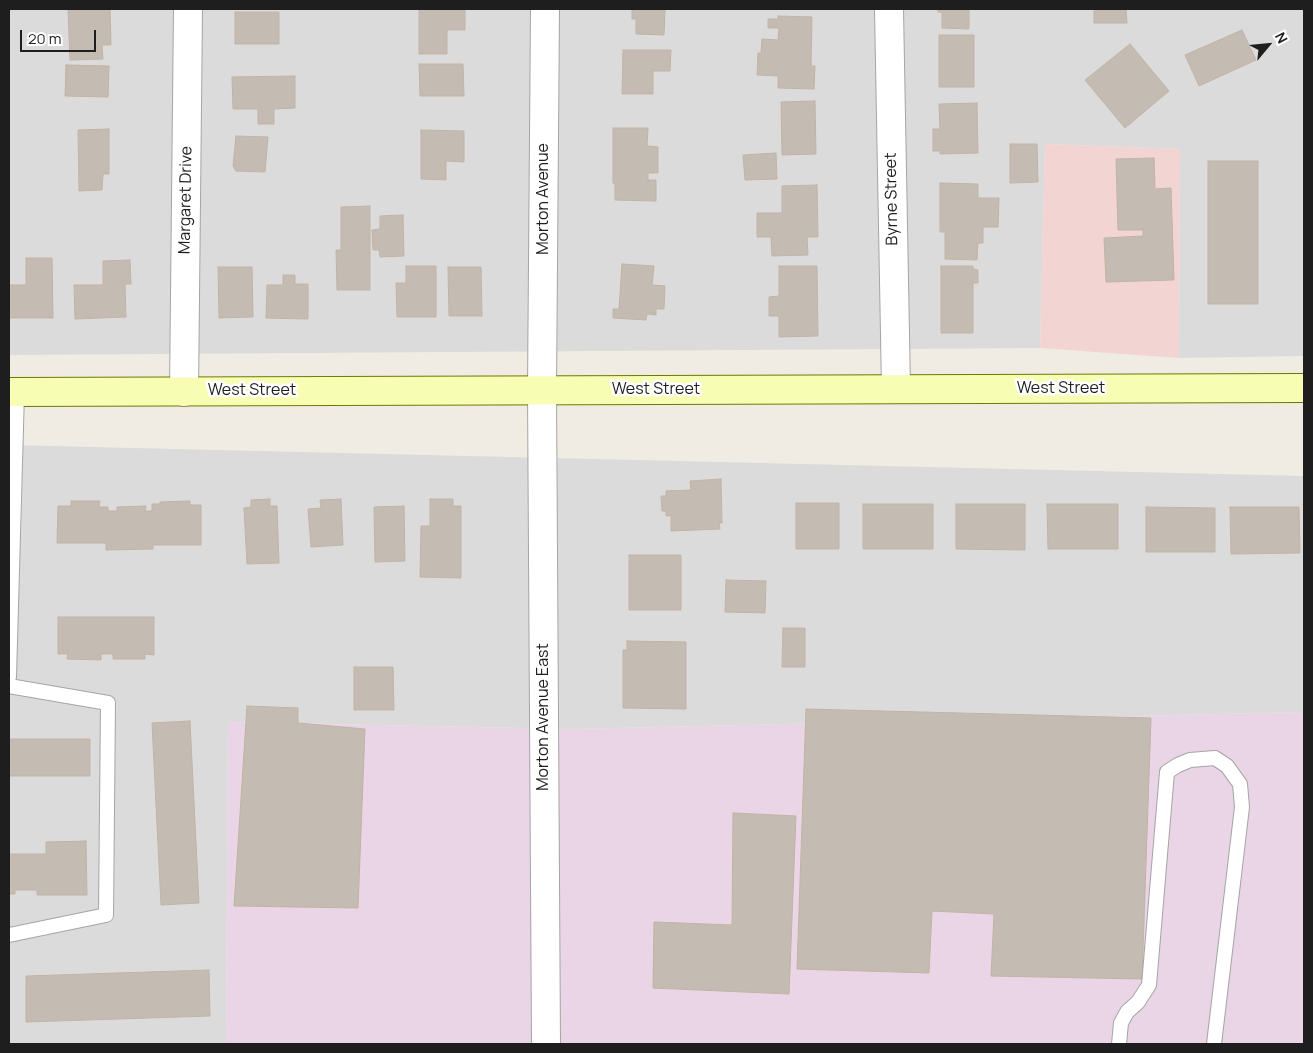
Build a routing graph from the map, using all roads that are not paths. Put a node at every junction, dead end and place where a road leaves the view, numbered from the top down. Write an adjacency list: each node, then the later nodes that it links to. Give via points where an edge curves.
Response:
1 (188, 9): 8 (street, Margaret Drive)
2 (545, 9): 6 (street, Morton Avenue)
3 (889, 9): 5 (street, Byrne Street)
4 (1304, 388): 5 (main road, West Street)
5 (896, 389): 6 (main road, West Street)
6 (542, 390): 8 (main road, West Street); 12 (street, Morton Avenue East)
7 (13, 392): 8 (main road, West Street); 9 (lane)
8 (184, 392)
9 (9, 677)
10 (9, 686): 11 (lane, via 108,703 106,915)
11 (9, 935)
12 (546, 1044)
13 (1119, 1044): 14 (lane, via 1121,1023 1149,985 1167,772 1190,760 1215,758 1228,766 1240,784 1242,807)
14 (1214, 1044)

